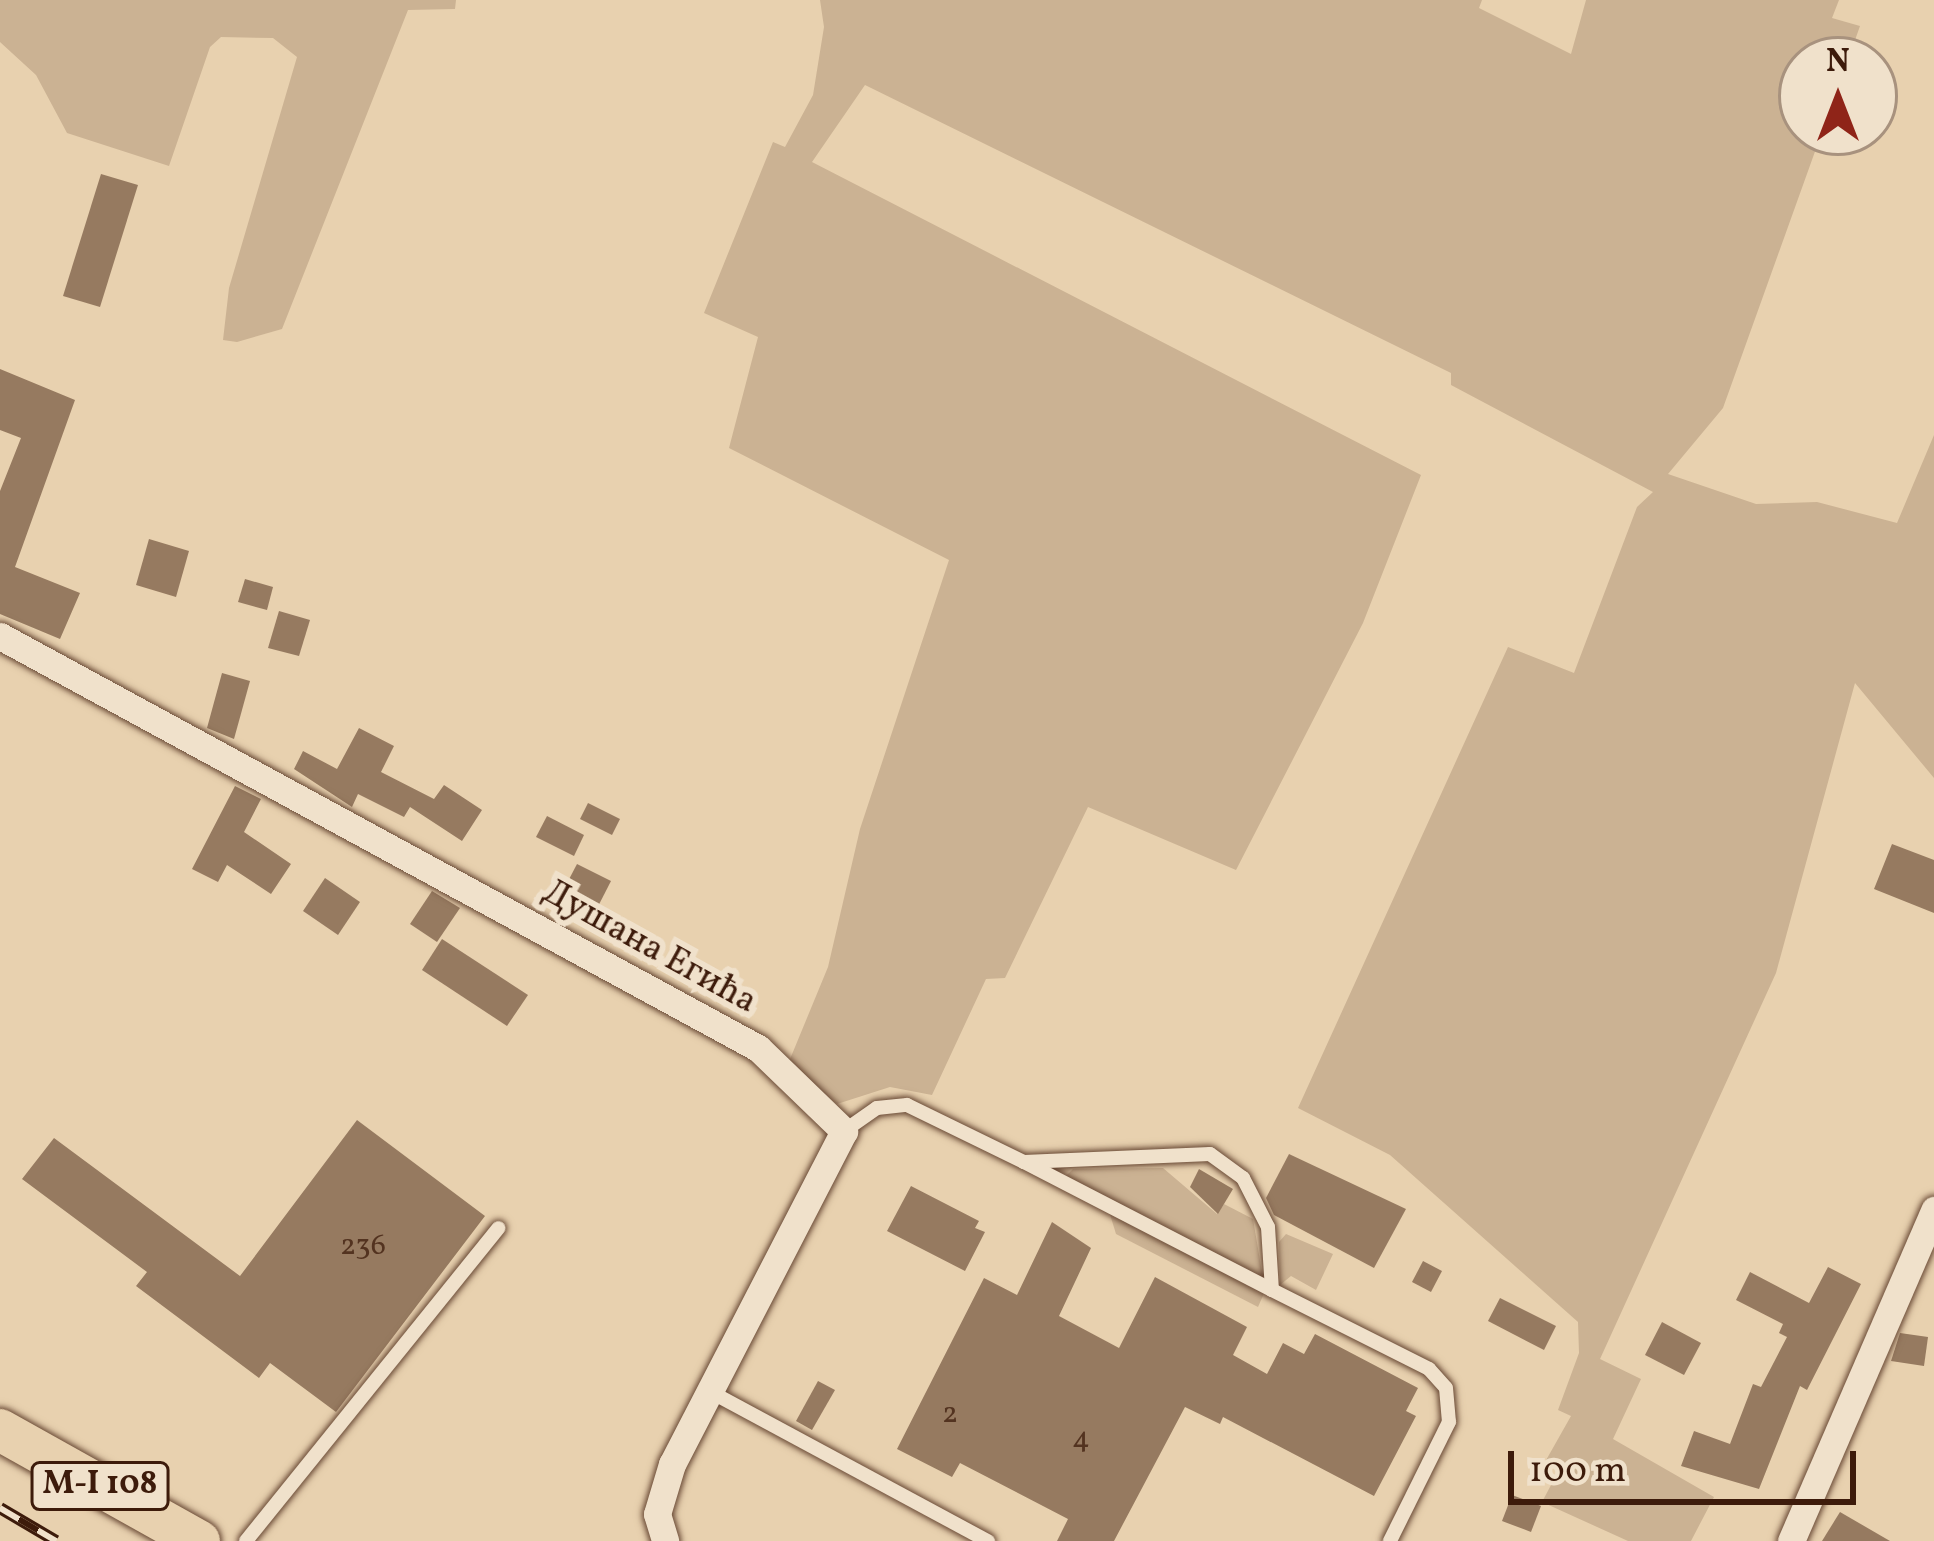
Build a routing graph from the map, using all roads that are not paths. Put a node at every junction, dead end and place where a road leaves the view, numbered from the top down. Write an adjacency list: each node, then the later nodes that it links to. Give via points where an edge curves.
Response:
1 (0, 636): 2 (street, Душана Егића, via 758,1048)
2 (844, 1131): 3 (lane, via 877,1108 907,1105); 7 (street)
3 (1024, 1162): 6 (lane); 6 (lane, via 1210,1154 1243,1178 1268,1227)
4 (1934, 1210): 14 (street)
5 (499, 1228): 10 (lane)
6 (1272, 1290): 13 (lane, via 1429,1370 1446,1388 1449,1422)
7 (709, 1391): 11 (street, via 661,1492); 12 (lane)
8 (0, 1430): 9 (main road, M-I 108)
9 (199, 1541)
10 (247, 1541)
11 (665, 1541)
12 (988, 1541)
13 (1390, 1541)
14 (1791, 1541)

